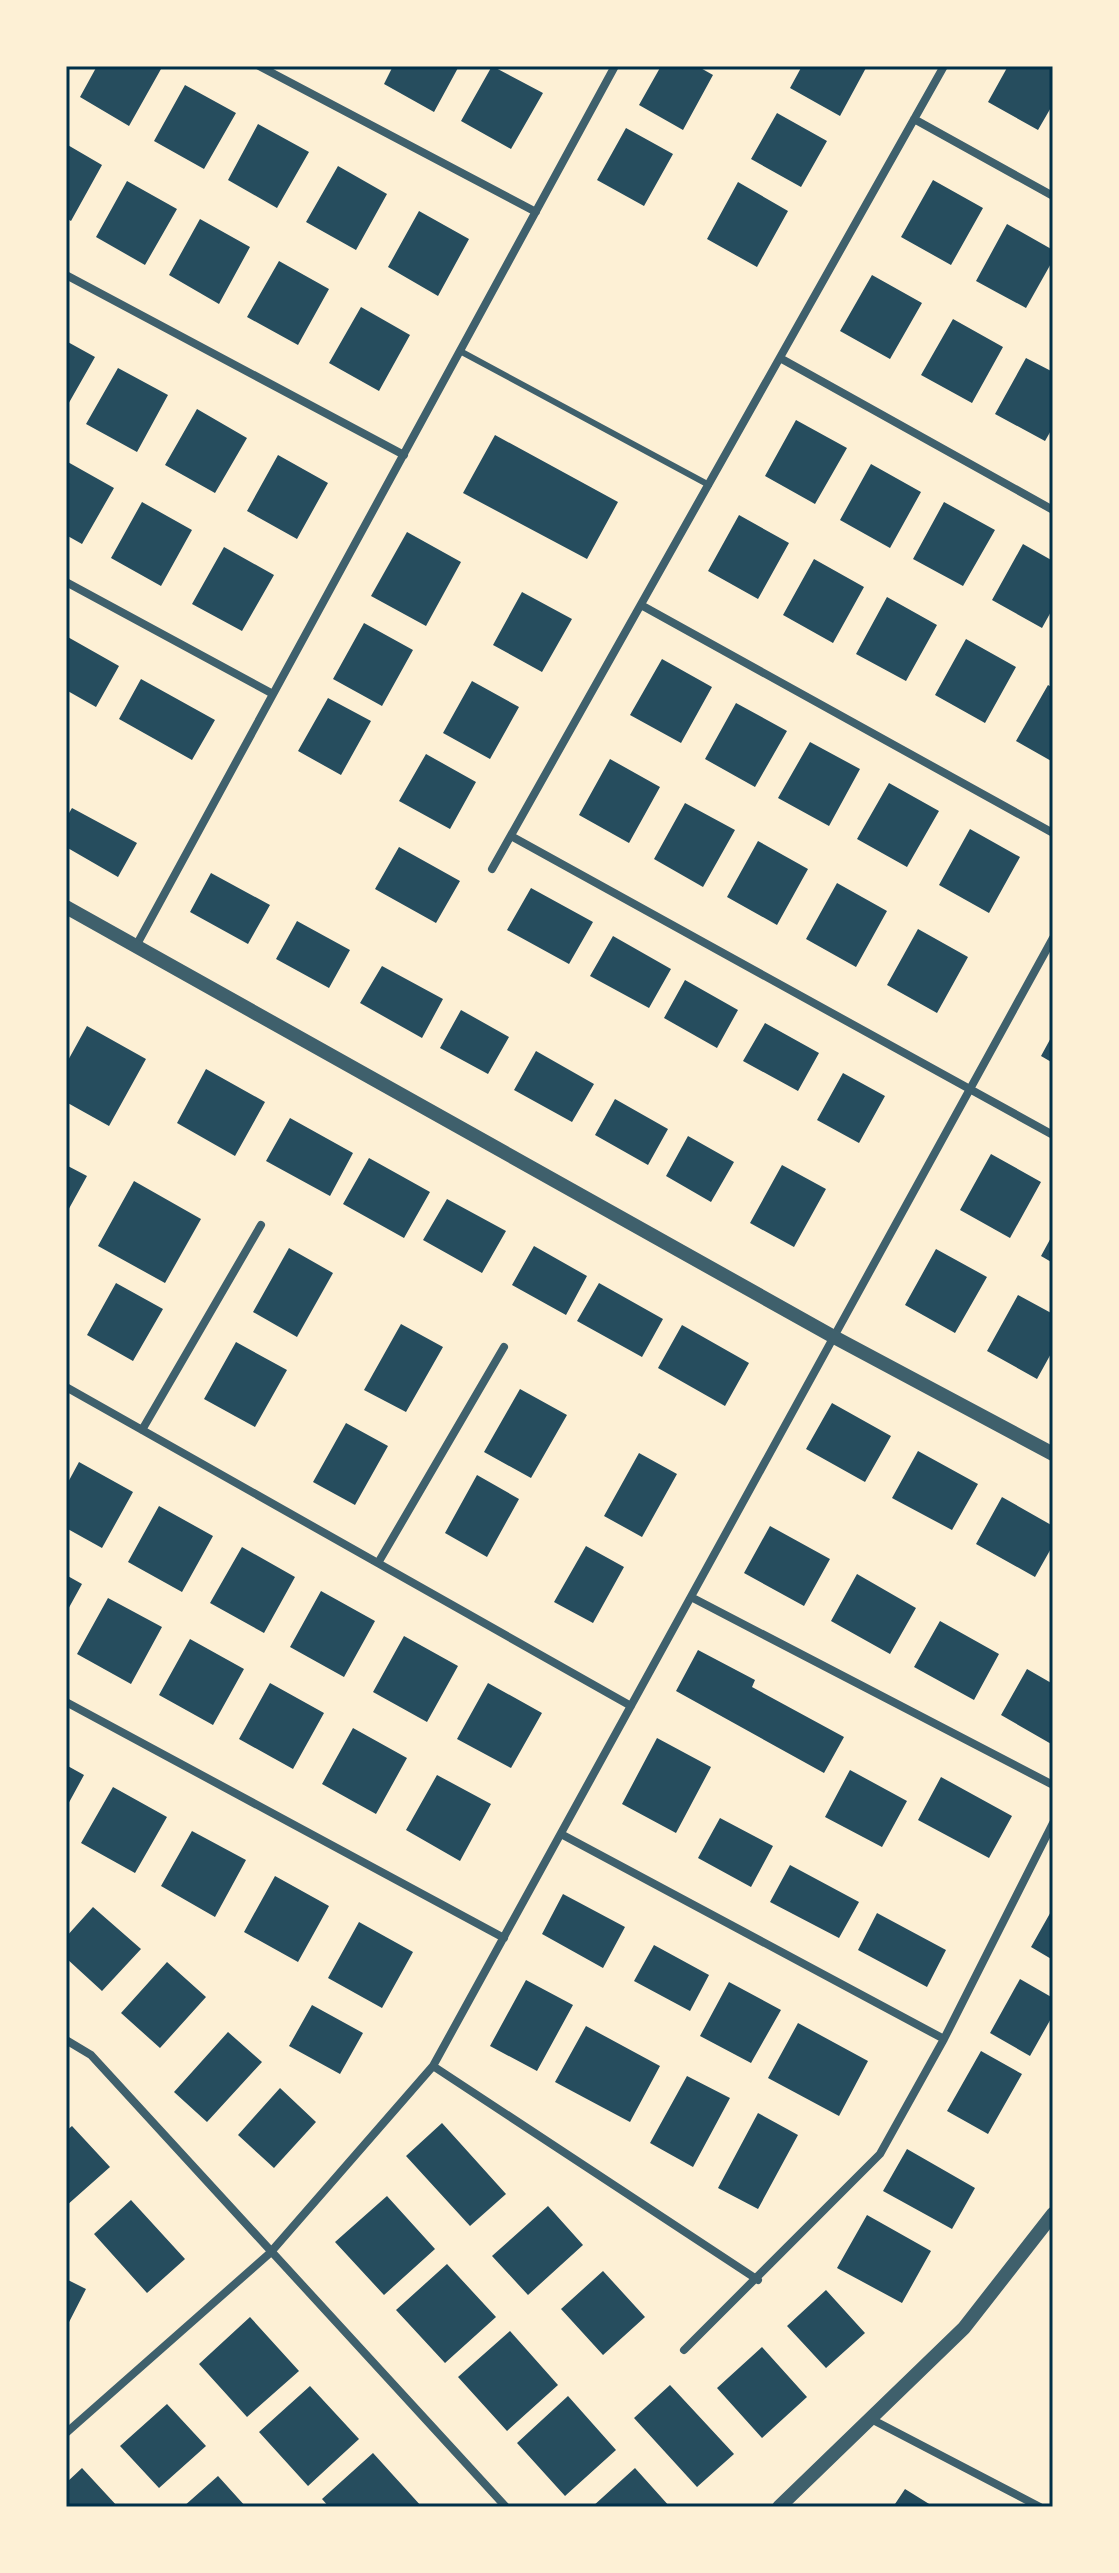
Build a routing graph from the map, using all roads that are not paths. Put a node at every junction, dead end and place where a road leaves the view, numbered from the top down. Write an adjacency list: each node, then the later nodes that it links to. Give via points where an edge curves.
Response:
1 (259, 66): 6 (street)
2 (615, 66): 6 (street)
3 (944, 66): 4 (street)
4 (914, 119): 5 (street); 9 (street)
5 (1053, 196)
6 (536, 212): 8 (street)
7 (66, 275): 10 (street)
8 (460, 351): 10 (street); 11 (lane)
9 (780, 358): 11 (street); 12 (street)
10 (404, 455): 15 (street)
11 (709, 485): 14 (street)
12 (1053, 510)
13 (66, 582): 15 (street)
14 (641, 605): 16 (street); 17 (street)
15 (273, 694): 21 (street)
16 (1053, 833)
17 (511, 836): 18 (street); 22 (street)
18 (492, 869)
19 (66, 907): 21 (street)
20 (1053, 938): 22 (street)
21 (136, 946): 25 (street)
22 (970, 1090): 23 (street); 25 (street)
23 (1053, 1135)
24 (261, 1225): 28 (street)
25 (834, 1337): 29 (street); 31 (street)
26 (504, 1347): 30 (street)
27 (66, 1387): 28 (street)
28 (142, 1430): 30 (street)
29 (1053, 1454)
30 (378, 1563): 33 (street)
31 (691, 1597): 33 (street); 34 (street)
32 (66, 1702): 37 (street)
33 (631, 1706): 36 (street)
34 (1053, 1785)
35 (1053, 1823): 38 (street)
36 (561, 1834): 37 (street); 38 (street)
37 (504, 1938): 40 (street)
38 (944, 2039): 43 (street, via 880,2154)
39 (66, 2040): 42 (street, via 91,2055)
40 (433, 2066): 42 (street); 43 (street)
41 (1053, 2214): 45 (street, via 982,2307)
42 (270, 2253): 46 (street); 47 (street)
43 (758, 2280): 44 (street)
44 (684, 2350)
45 (873, 2420): 48 (street); 49 (street)
46 (66, 2433)
47 (506, 2507)
48 (779, 2507)
49 (1040, 2507)

